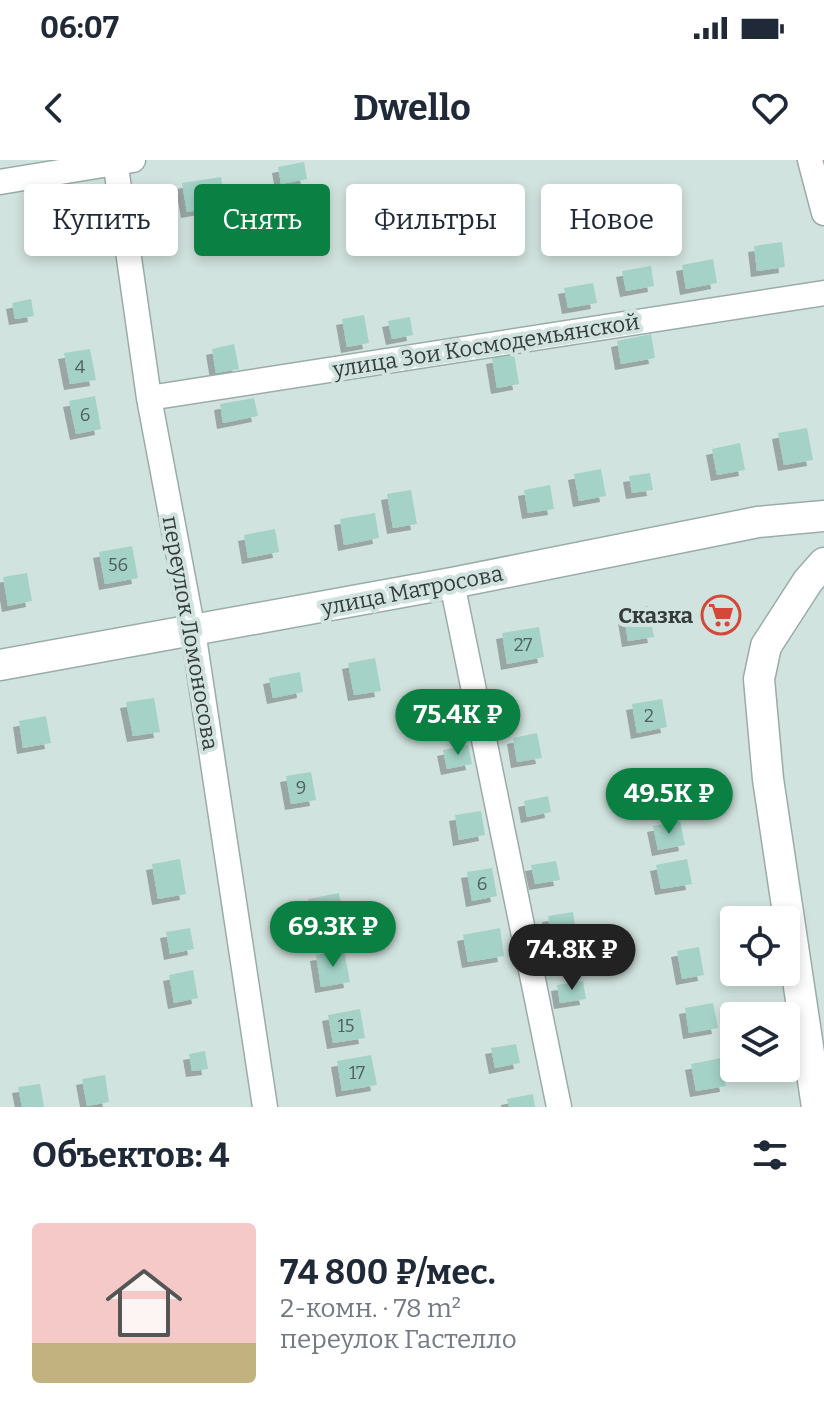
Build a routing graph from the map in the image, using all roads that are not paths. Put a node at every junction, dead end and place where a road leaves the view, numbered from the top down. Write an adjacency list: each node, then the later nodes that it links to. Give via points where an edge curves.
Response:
1 (810, 160): 4 (street)
2 (121, 161): 3 (street); 6 (street, переулок Ломоносова)
3 (0, 182)
4 (824, 213)
5 (824, 293): 6 (street, улица Зои Космодемьянской)
6 (149, 398): 10 (street, переулок Ломоносова)
7 (824, 516): 9 (street, улица Матросова, via 758,522)
8 (824, 563): 14 (street, via 766,646 759,679 768,779)
9 (452, 583): 10 (street, улица Матросова); 13 (street)
10 (193, 631): 11 (street, улица Матросова); 12 (street, переулок Ломоносова)
11 (0, 665)
12 (265, 1107)
13 (559, 1107)
14 (817, 1107)

